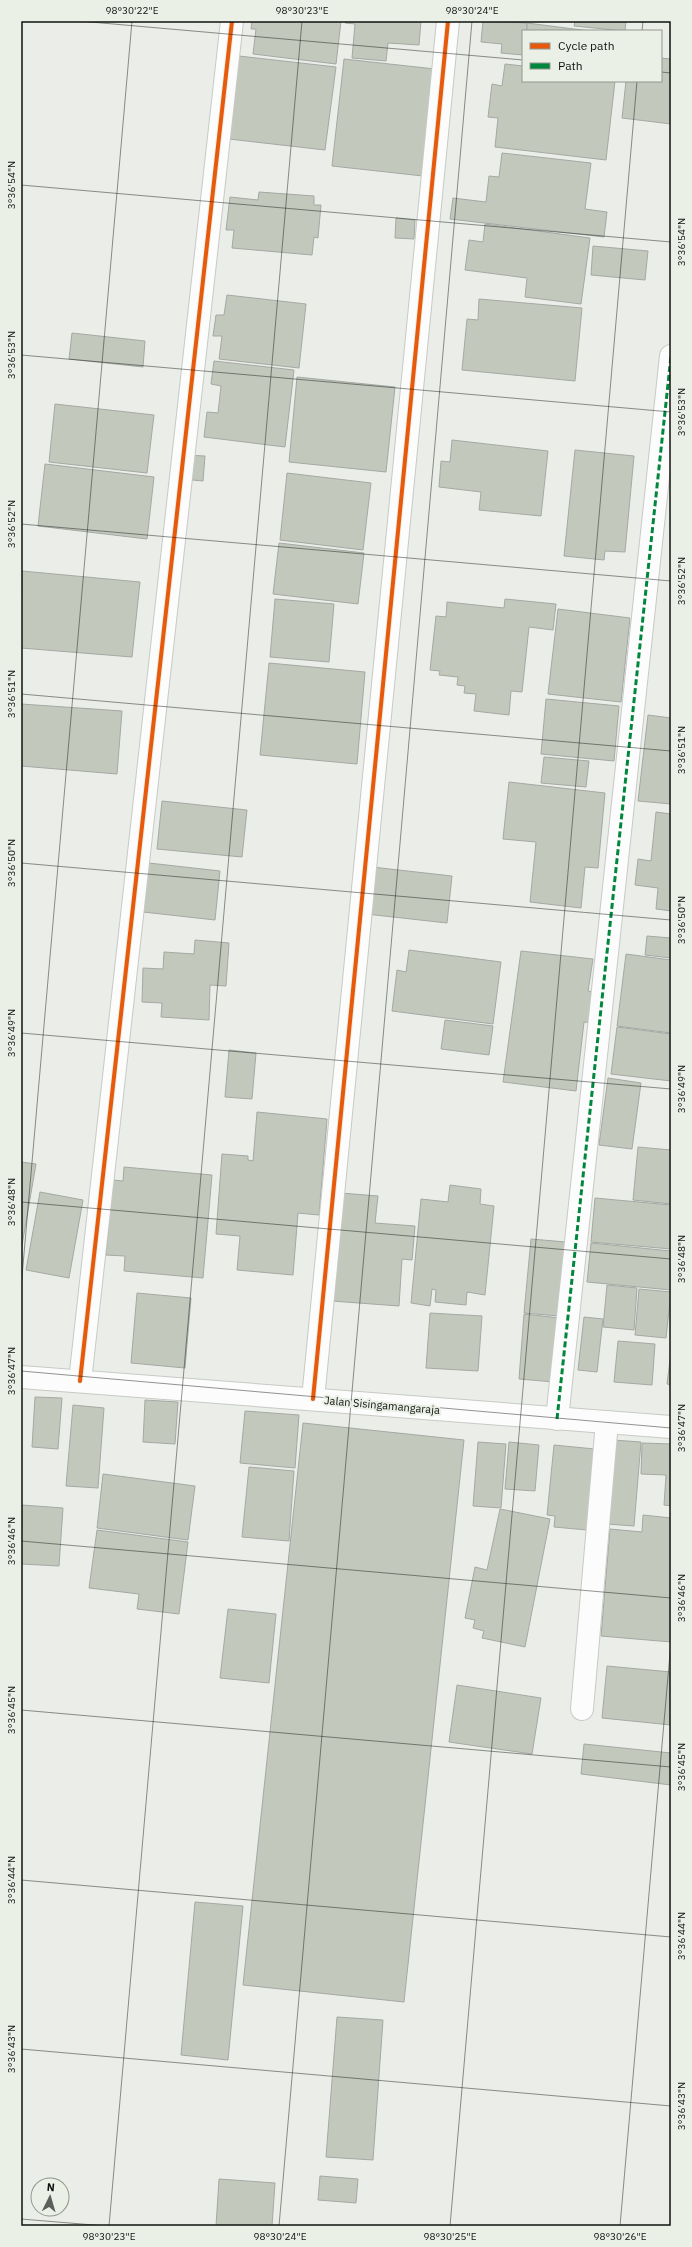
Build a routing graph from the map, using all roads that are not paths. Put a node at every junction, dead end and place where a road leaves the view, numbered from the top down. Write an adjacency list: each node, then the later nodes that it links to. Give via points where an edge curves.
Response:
1 (232, 21): 5 (street)
2 (448, 21): 6 (street)
3 (671, 356): 7 (street)
4 (21, 1377): 5 (street, Jalan Sisingamangaraja)
5 (80, 1381): 6 (street, Jalan Sisingamangaraja)
6 (313, 1399): 7 (street, Jalan Sisingamangaraja)
7 (557, 1419): 8 (street, Jalan Sisingamangaraja)
8 (607, 1422): 9 (street, Jalan Sisingamangaraja); 10 (street)
9 (671, 1427)
10 (582, 1709)

